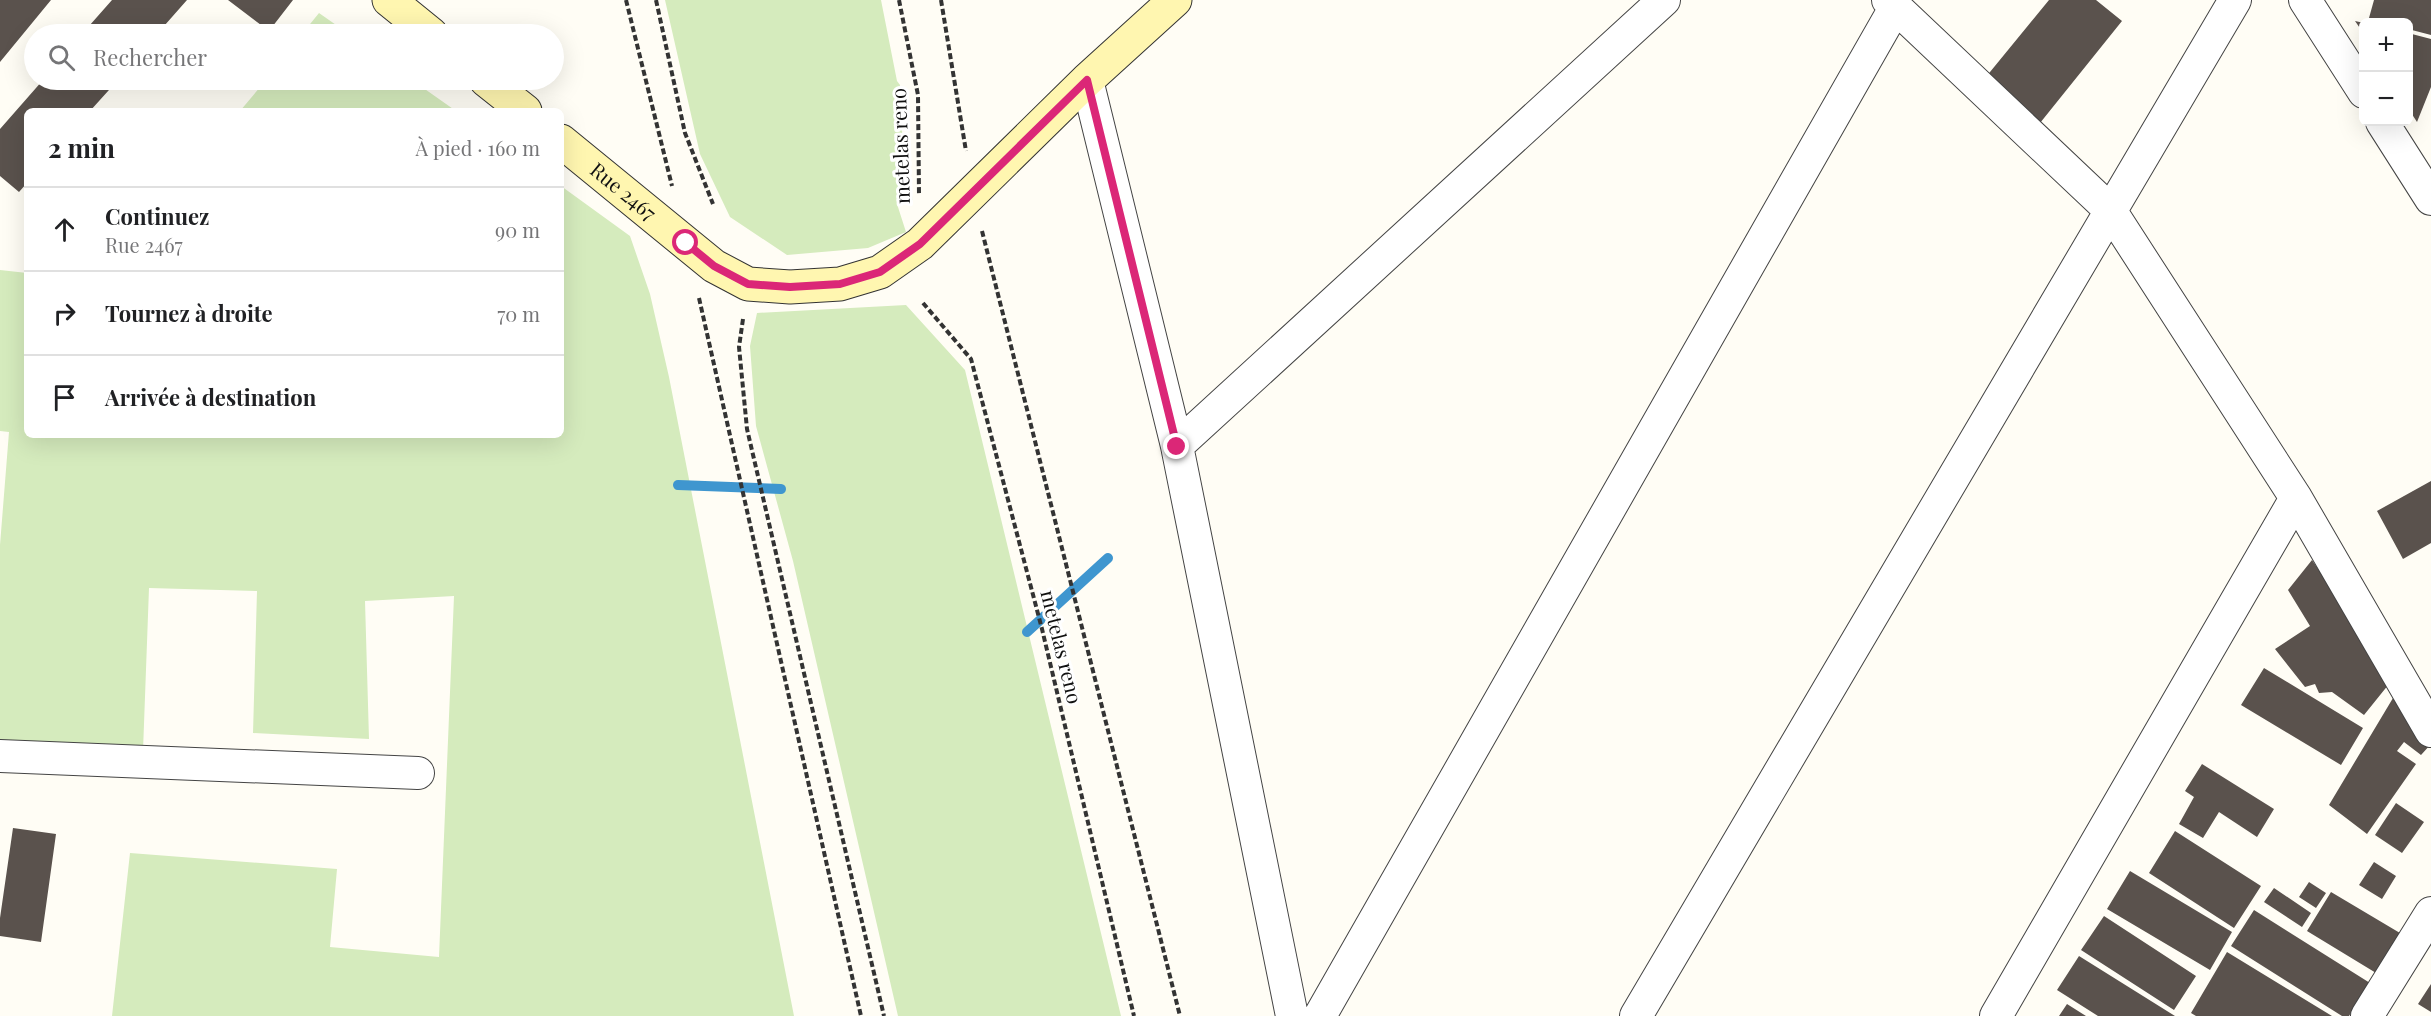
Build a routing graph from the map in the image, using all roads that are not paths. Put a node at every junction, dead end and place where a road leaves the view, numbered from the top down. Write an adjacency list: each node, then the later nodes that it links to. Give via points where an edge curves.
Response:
1 (389, 0): 7 (street)
2 (1175, 0): 8 (street, Rue 2467)
3 (1664, 0): 16 (street)
4 (2235, 0): 15 (street)
5 (2305, 0): 9 (street)
6 (1892, 4): 15 (street); 23 (street)
7 (419, 24)
8 (1087, 80): 13 (street, Rue 2467, via 920,244 880,272 840,284 748,284 714,266); 16 (street)
9 (2359, 84)
10 (499, 90): 11 (street)
11 (521, 108)
12 (2385, 126): 14 (street)
13 (564, 143)
14 (2431, 197)
15 (2109, 210): 17 (street); 24 (street)
16 (1177, 447): 22 (street)
17 (2296, 498): 18 (street); 25 (street)
18 (2431, 731)
19 (0, 756): 20 (street)
20 (418, 773)
21 (2431, 913): 26 (street)
22 (1292, 1016)
23 (1320, 1016)
24 (1636, 1016)
25 (1996, 1016)
26 (2367, 1016)

